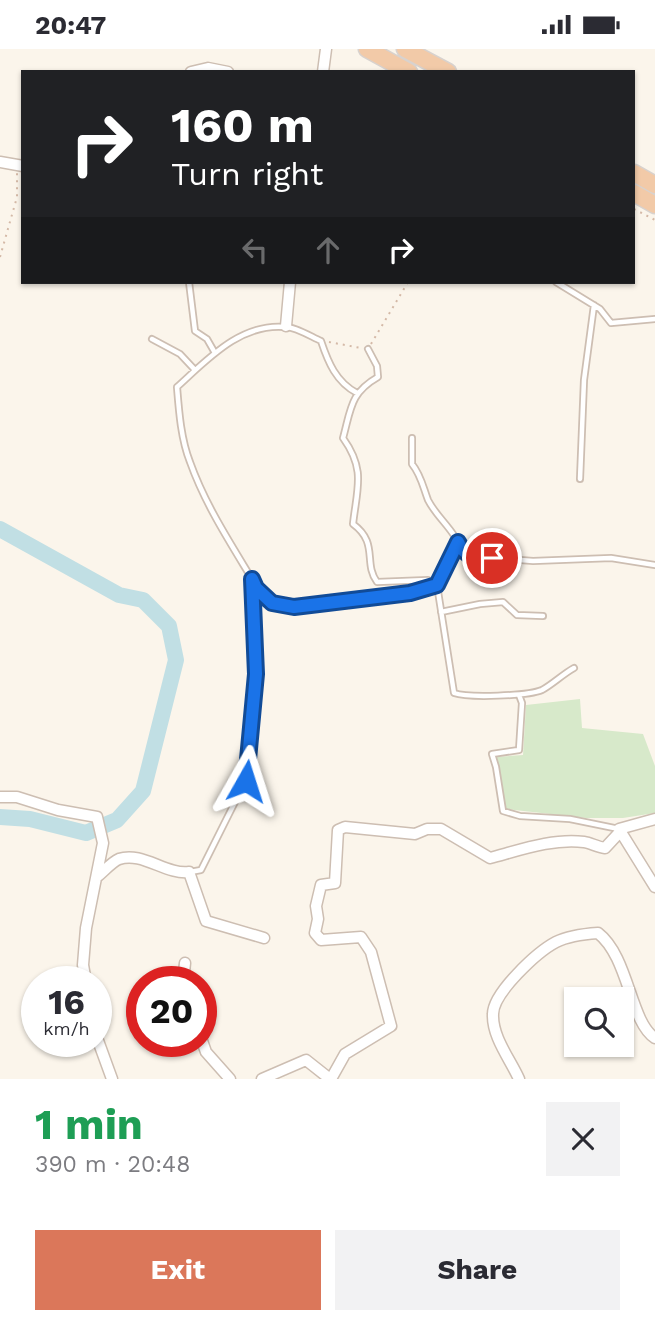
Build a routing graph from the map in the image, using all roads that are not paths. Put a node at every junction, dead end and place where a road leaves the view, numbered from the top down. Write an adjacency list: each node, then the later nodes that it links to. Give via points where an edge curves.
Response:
1 (326, 49): 6 (street)
2 (367, 49): 7 (highway)
3 (405, 49): 8 (highway)
4 (200, 70): 5 (street)
5 (218, 70)
6 (323, 70)
7 (405, 70)
8 (444, 70)
9 (0, 162): 10 (street)
10 (20, 166)
11 (635, 174): 12 (highway)
12 (655, 185)
13 (635, 194): 14 (highway)
14 (655, 205)
15 (189, 284): 23 (lane, via 195,331)
16 (290, 284): 20 (street)
17 (559, 284): 18 (lane)
18 (594, 305): 19 (lane, via 611,323); 27 (lane, via 584,380)
19 (655, 319)
20 (286, 326): 23 (lane, via 232,339); 25 (lane, via 321,341 330,365 346,387)
21 (152, 339): 24 (lane, via 180,354)
22 (368, 349): 25 (lane, via 378,377)
23 (215, 353): 24 (lane)
24 (195, 370): 30 (lane, via 177,387 189,461)
25 (357, 393): 31 (lane, via 343,437 360,477 353,524 368,540 373,577 377,582 428,580)
26 (412, 438): 28 (lane, via 412,464 433,509)
27 (580, 479)
28 (458, 542): 29 (lane, via 468,556 487,559 611,558); 31 (lane)
29 (655, 565)
30 (252, 579): 31 (lane, via 272,603 294,607 410,593); 39 (lane, via 256,674 246,781 201,870)
31 (437, 585): 32 (lane)
32 (441, 612): 33 (lane, via 503,602 517,615); 35 (lane, via 454,693)
33 (543, 616)
34 (574, 668): 35 (lane, via 541,690)
35 (519, 695): 38 (lane, via 519,750 492,754 503,811)
36 (0, 797): 40 (street, via 97,817 103,843)
37 (655, 819): 38 (street)
38 (618, 832): 41 (street); 52 (street, via 605,848 587,842 552,842 490,857 441,829 415,834 338,830 335,883 321,885 315,933 321,940 361,937 371,952 391,1026 345,1054)
39 (189, 872): 40 (street, via 178,873 135,858 119,859); 42 (street, via 206,921)
40 (98, 876): 44 (street)
41 (655, 887)
42 (264, 938)
43 (186, 963): 45 (street)
44 (83, 966)
45 (186, 966)
46 (655, 1038): 53 (street, via 643,1024 605,939 598,933 573,936 543,952 497,999 493,1022)
47 (104, 1057): 49 (street)
48 (210, 1057): 50 (street)
49 (112, 1079)
50 (230, 1079)
51 (262, 1079): 52 (street, via 306,1059)
52 (330, 1079)
53 (519, 1079)

